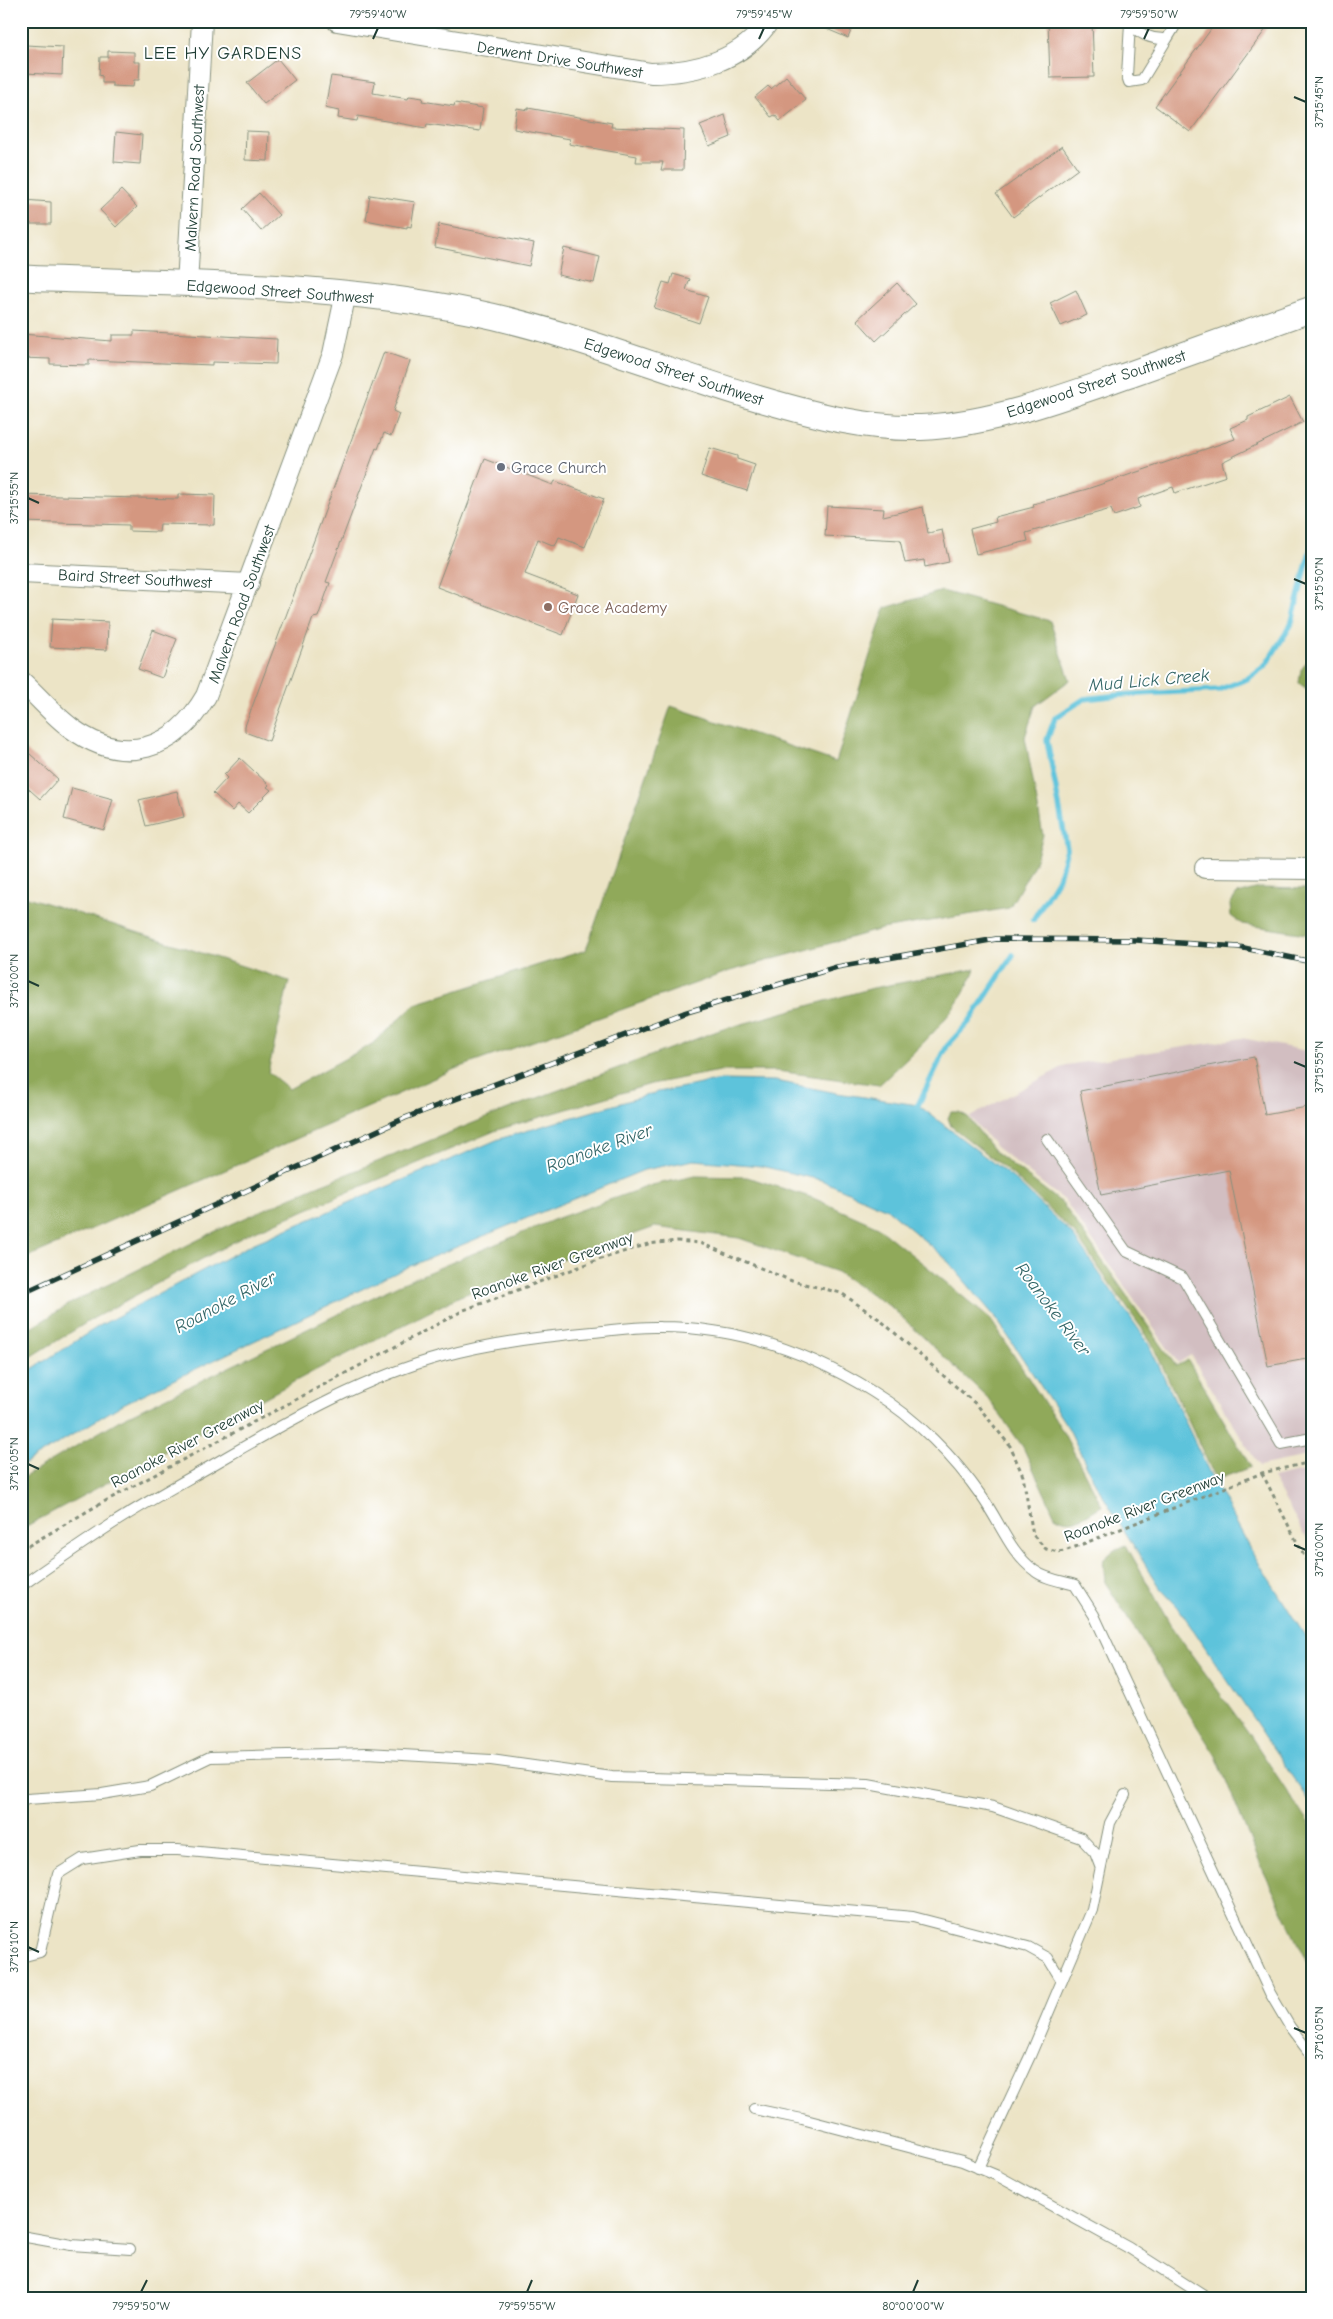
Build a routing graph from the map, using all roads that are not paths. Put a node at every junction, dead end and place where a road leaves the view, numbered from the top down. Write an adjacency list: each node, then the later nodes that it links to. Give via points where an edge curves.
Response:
1 (202, 21): 8 (street, Malvern Road Southwest)
2 (337, 21): 3 (street, Derwent Drive Southwest, via 651,73 675,73 723,59 756,37)
3 (769, 21)
4 (1178, 21): 6 (lane)
5 (1130, 22): 6 (lane, via 1152,38); 6 (lane, via 1129,82 1142,80)
6 (1167, 39)
7 (21, 278): 8 (street, Edgewood Street Southwest)
8 (187, 284): 9 (street, Edgewood Street Southwest)
9 (346, 293): 10 (street, Edgewood Street Southwest, via 474,312 546,330 788,408 847,422 888,426 938,426 1031,407); 12 (street, Malvern Road Southwest, via 333,354)
10 (1312, 309)
11 (21, 574): 12 (street, Baird Street Southwest)
12 (249, 584): 13 (street, Malvern Road Southwest, via 196,714 182,729 157,744 128,749 88,738 71,728)
13 (21, 680)
14 (1205, 868): 15 (street)
15 (1312, 869)
16 (1047, 1139): 17 (lane, via 1126,1251 1183,1278 1281,1444)
17 (1312, 1438)
18 (21, 1586): 24 (lane, via 113,1523 292,1419 337,1396 442,1356 566,1334 659,1326 726,1333 810,1358 840,1372 910,1419 941,1447 981,1496 1016,1555 1037,1574 1075,1585 1094,1615 1270,1993)
19 (1125, 1795): 21 (lane, via 1110,1823)
20 (21, 1802): 21 (lane, via 150,1786 210,1757 367,1753 491,1760 612,1777 868,1784 993,1808 1081,1838 1095,1853)
21 (1100, 1866): 23 (lane, via 1092,1910)
22 (21, 1957): 23 (lane, via 40,1952 58,1874 82,1859 140,1850 178,1850 913,1917 1028,1947 1048,1958)
23 (1062, 1982): 26 (lane)
24 (1312, 2056)
25 (754, 2109): 26 (lane, via 925,2150)
26 (978, 2168): 29 (lane, via 1129,2248)
27 (21, 2236): 28 (lane, via 71,2245)
28 (130, 2249)
29 (1208, 2298)

